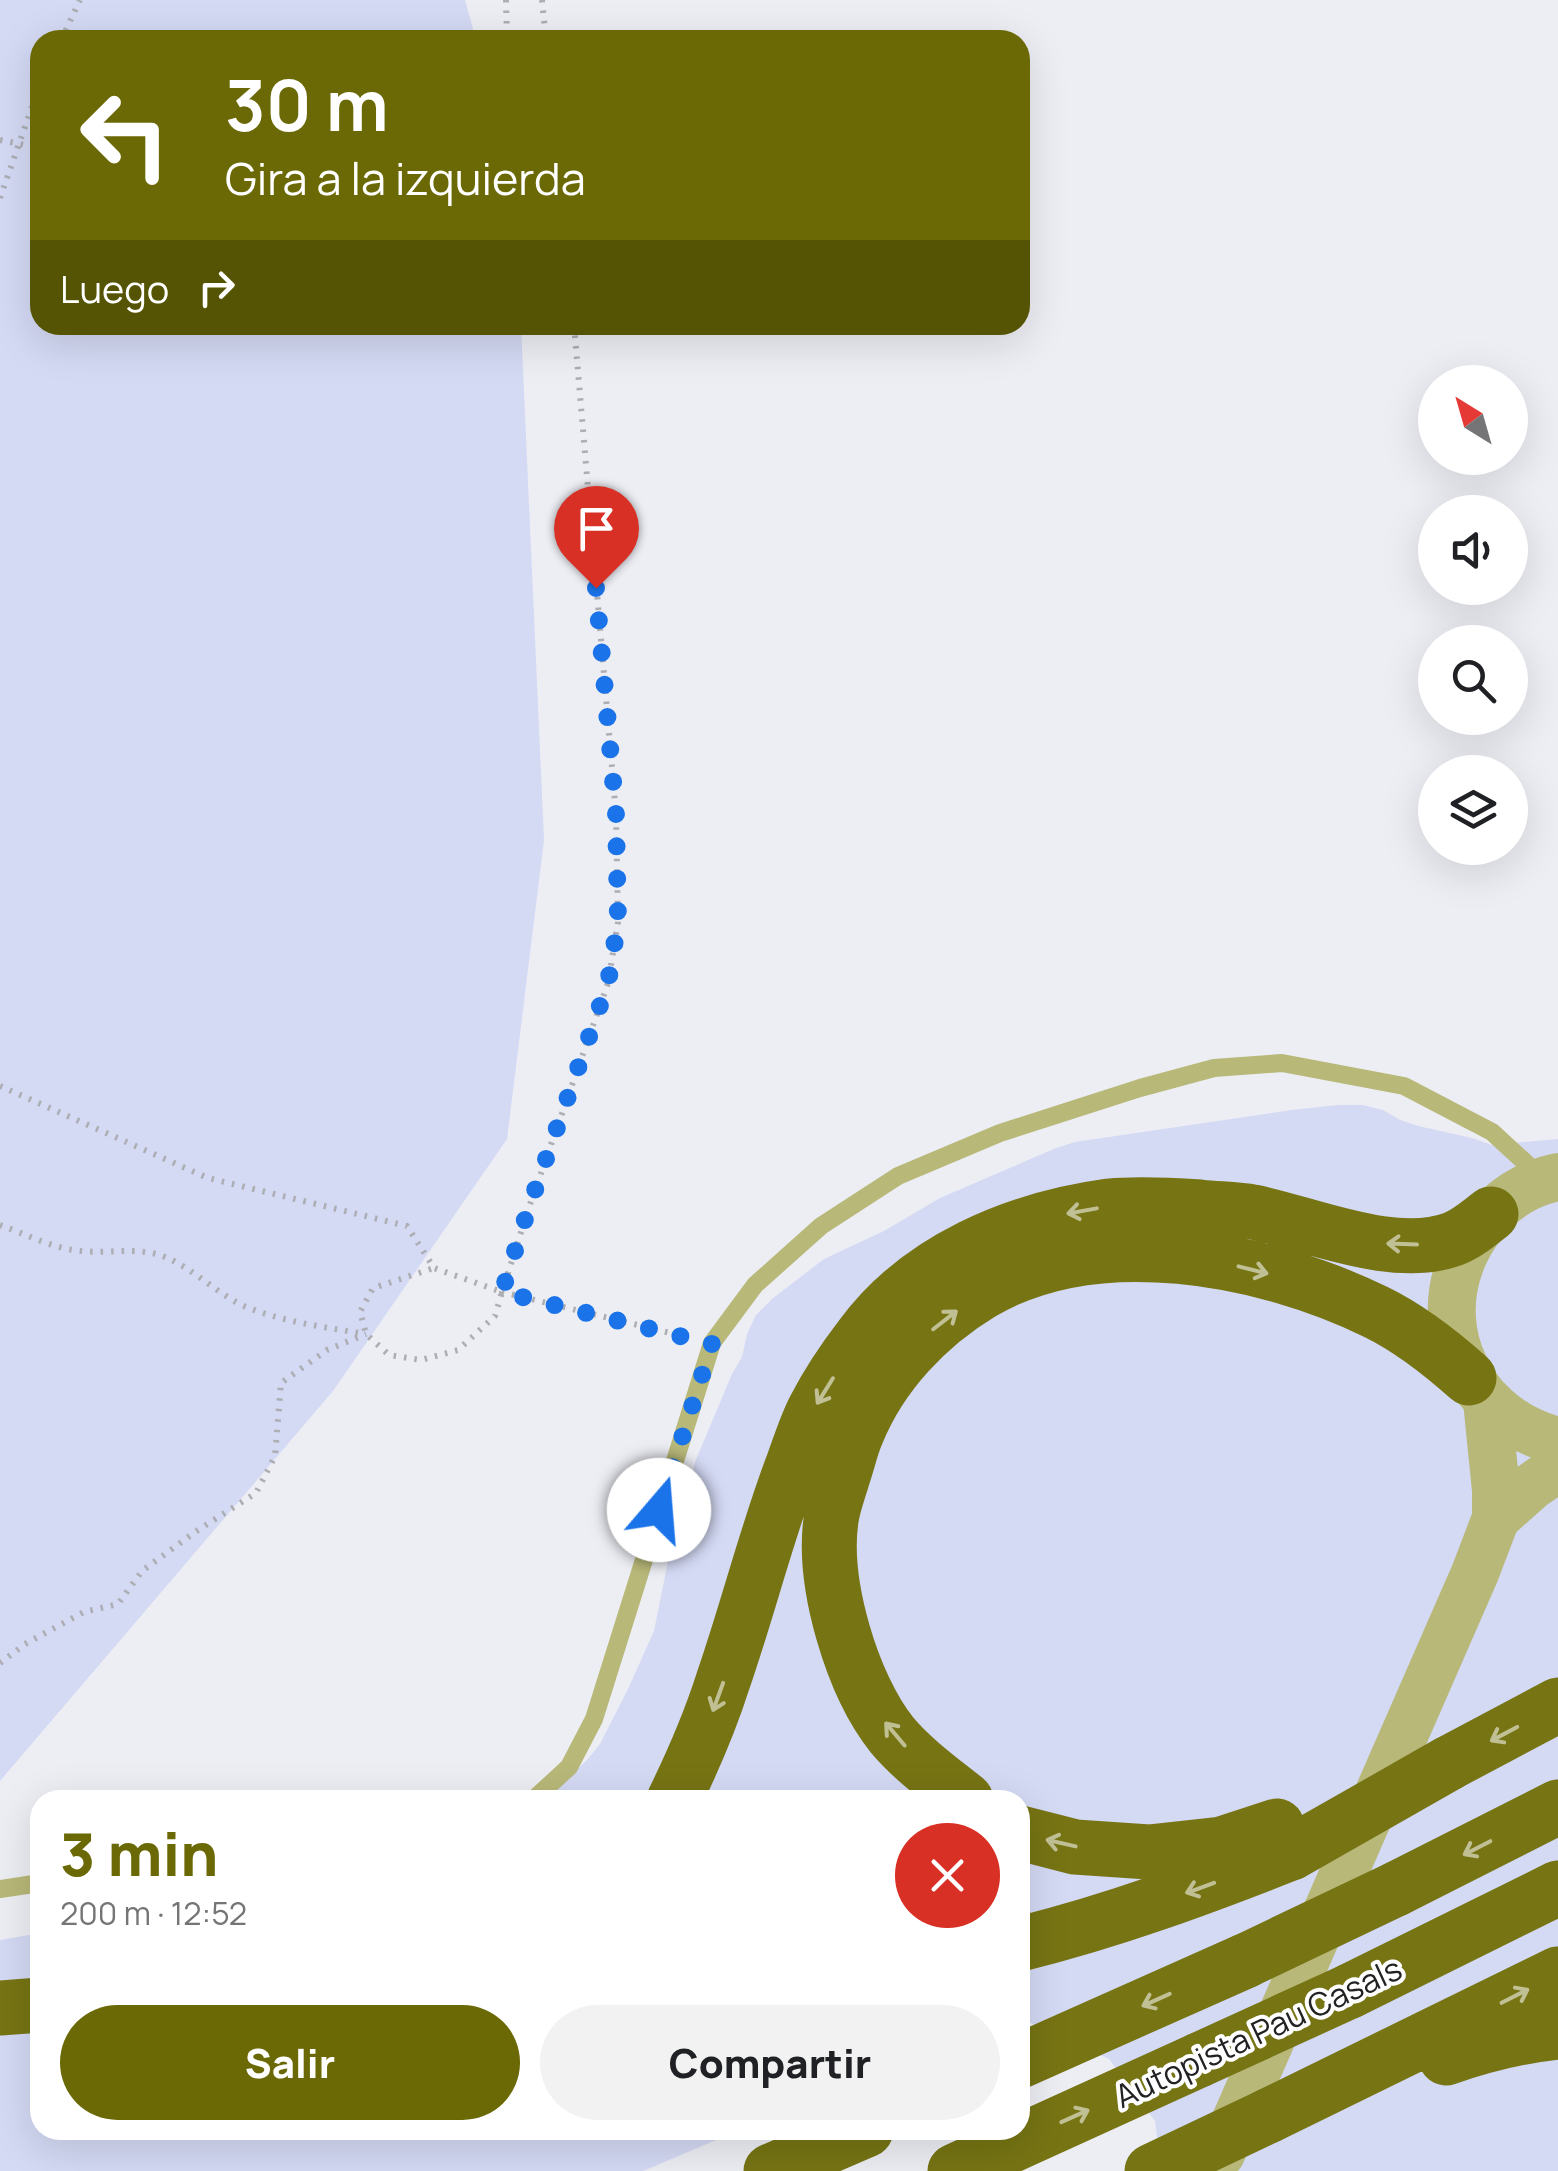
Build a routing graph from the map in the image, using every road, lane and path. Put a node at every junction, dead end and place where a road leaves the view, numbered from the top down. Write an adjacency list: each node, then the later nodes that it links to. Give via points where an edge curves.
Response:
1 (80, 0): 4 (path)
2 (506, 0): 5 (path)
3 (542, 0): 6 (path)
4 (66, 30)
5 (507, 30)
6 (545, 30)
7 (30, 112): 10 (path)
8 (0, 140): 9 (path)
9 (30, 146)
10 (0, 198)
11 (575, 335): 17 (path, via 616,814 618,922 608,983)
12 (0, 1086): 16 (path, via 208,1178 407,1226)
13 (1551, 1179): 14 (street, via 1516,1193); 19 (lane, via 1492,1132 1404,1086 1282,1064 1214,1068 1000,1133 898,1176 820,1226 755,1285)
14 (1490, 1214): 20 (street, via 1468,1242 1450,1310 1456,1346); 27 (highway, one-way to 27, via 1457,1238 1404,1245 1250,1211 1112,1206 1013,1230 933,1269 862,1335 815,1408 774,1514 724,1680)
15 (0, 1225): 18 (path, via 76,1251 141,1250 188,1269 246,1306)
16 (434, 1268): 17 (path); 18 (path, via 373,1288 360,1312)
17 (502, 1292): 18 (path, via 495,1316 458,1350 421,1360 389,1356); 19 (path)
18 (366, 1334): 24 (path, via 327,1350 281,1383 275,1456 256,1493 142,1571 118,1604 84,1612)
19 (712, 1344): 26 (lane, via 594,1718 569,1767)
20 (1478, 1390): 21 (street, via 1516,1425); 23 (street); 28 (highway, one-way to 20, via 893,1735 866,1693 838,1609 830,1520 857,1431 907,1353 944,1318 984,1291 1065,1262 1116,1254 1190,1258 1247,1267 1380,1314 1434,1346)
21 (1558, 1441)
22 (1558, 1468): 23 (street)
23 (1496, 1518): 48 (street)
24 (0, 1664)
25 (1558, 1705): 31 (highway, one-way to 31, bridge)
26 (544, 1790)
27 (679, 1790)
28 (953, 1790)
29 (1558, 1807): 40 (highway, one-way to 40, bridge)
30 (1030, 1836): 31 (highway, one-way to 30, via 1149,1852 1075,1847)
31 (1292, 1837): 35 (highway, one-way to 35, via 1138,1910)
32 (30, 1884): 34 (lane)
33 (1558, 1888): 42 (highway, Autopista Pau Casals, one-way to 33, bridge)
34 (0, 1889)
35 (1030, 1942)
36 (1558, 1974): 41 (highway, one-way to 36)
37 (30, 2005): 38 (highway)
38 (0, 2008)
39 (1558, 2032): 41 (highway, via 1483,2045)
40 (1030, 2057)
41 (1290, 2114): 47 (highway, bridge)
42 (1030, 2137)
43 (843, 2140): 45 (highway)
44 (1023, 2140): 46 (highway, Autopista Pau Casals, one-way to 44, bridge)
45 (772, 2171)
46 (954, 2171)
47 (1152, 2171)
48 (1214, 2171)

